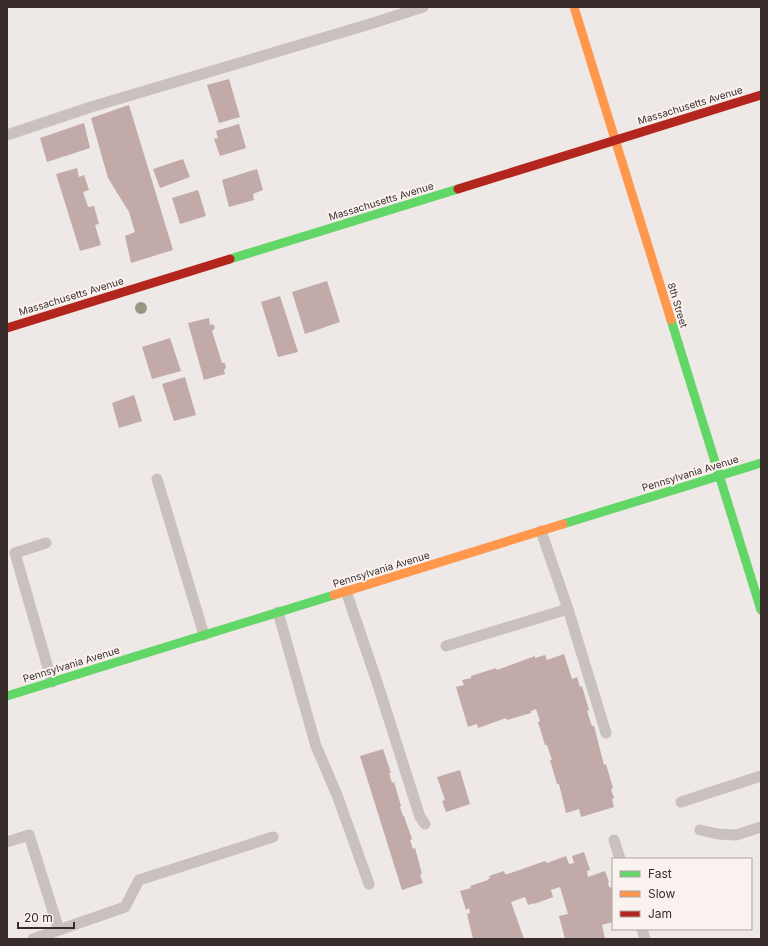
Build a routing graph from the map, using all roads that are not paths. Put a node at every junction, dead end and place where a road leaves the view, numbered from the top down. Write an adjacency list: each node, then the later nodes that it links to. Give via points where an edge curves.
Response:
1 (423, 7): 4 (lane, via 91,106)
2 (574, 7): 5 (street, 8th Street)
3 (761, 94): 5 (street, Massachusetts Avenue)
4 (7, 135)
5 (615, 140): 6 (street, Massachusetts Avenue); 8 (street, 8th Street)
6 (7, 328)
7 (761, 463): 8 (street, Pennsylvania Avenue)
8 (719, 475): 10 (street, Pennsylvania Avenue); 14 (street, 8th Street)
9 (157, 479): 16 (lane)
10 (541, 531): 12 (street, Pennsylvania Avenue); 13 (lane)
11 (46, 543): 18 (lane, via 15,553)
12 (346, 591): 15 (street, Pennsylvania Avenue); 23 (lane, via 420,817)
13 (568, 609): 17 (lane); 20 (lane)
14 (761, 610)
15 (278, 612): 16 (street, Pennsylvania Avenue); 30 (lane, via 316,746 337,795)
16 (204, 635): 18 (street, Pennsylvania Avenue)
17 (446, 646)
18 (52, 682): 19 (street, Pennsylvania Avenue)
19 (7, 696)
20 (606, 733)
21 (761, 776): 22 (lane)
22 (681, 802)
23 (426, 824)
24 (761, 827): 25 (lane, via 736,835)
25 (700, 830)
26 (273, 837): 31 (lane, via 139,880 125,907)
27 (614, 840): 29 (lane)
28 (7, 842): 31 (lane, via 29,835)
29 (620, 858)
30 (369, 884)
31 (59, 930): 32 (lane)
32 (33, 939)

